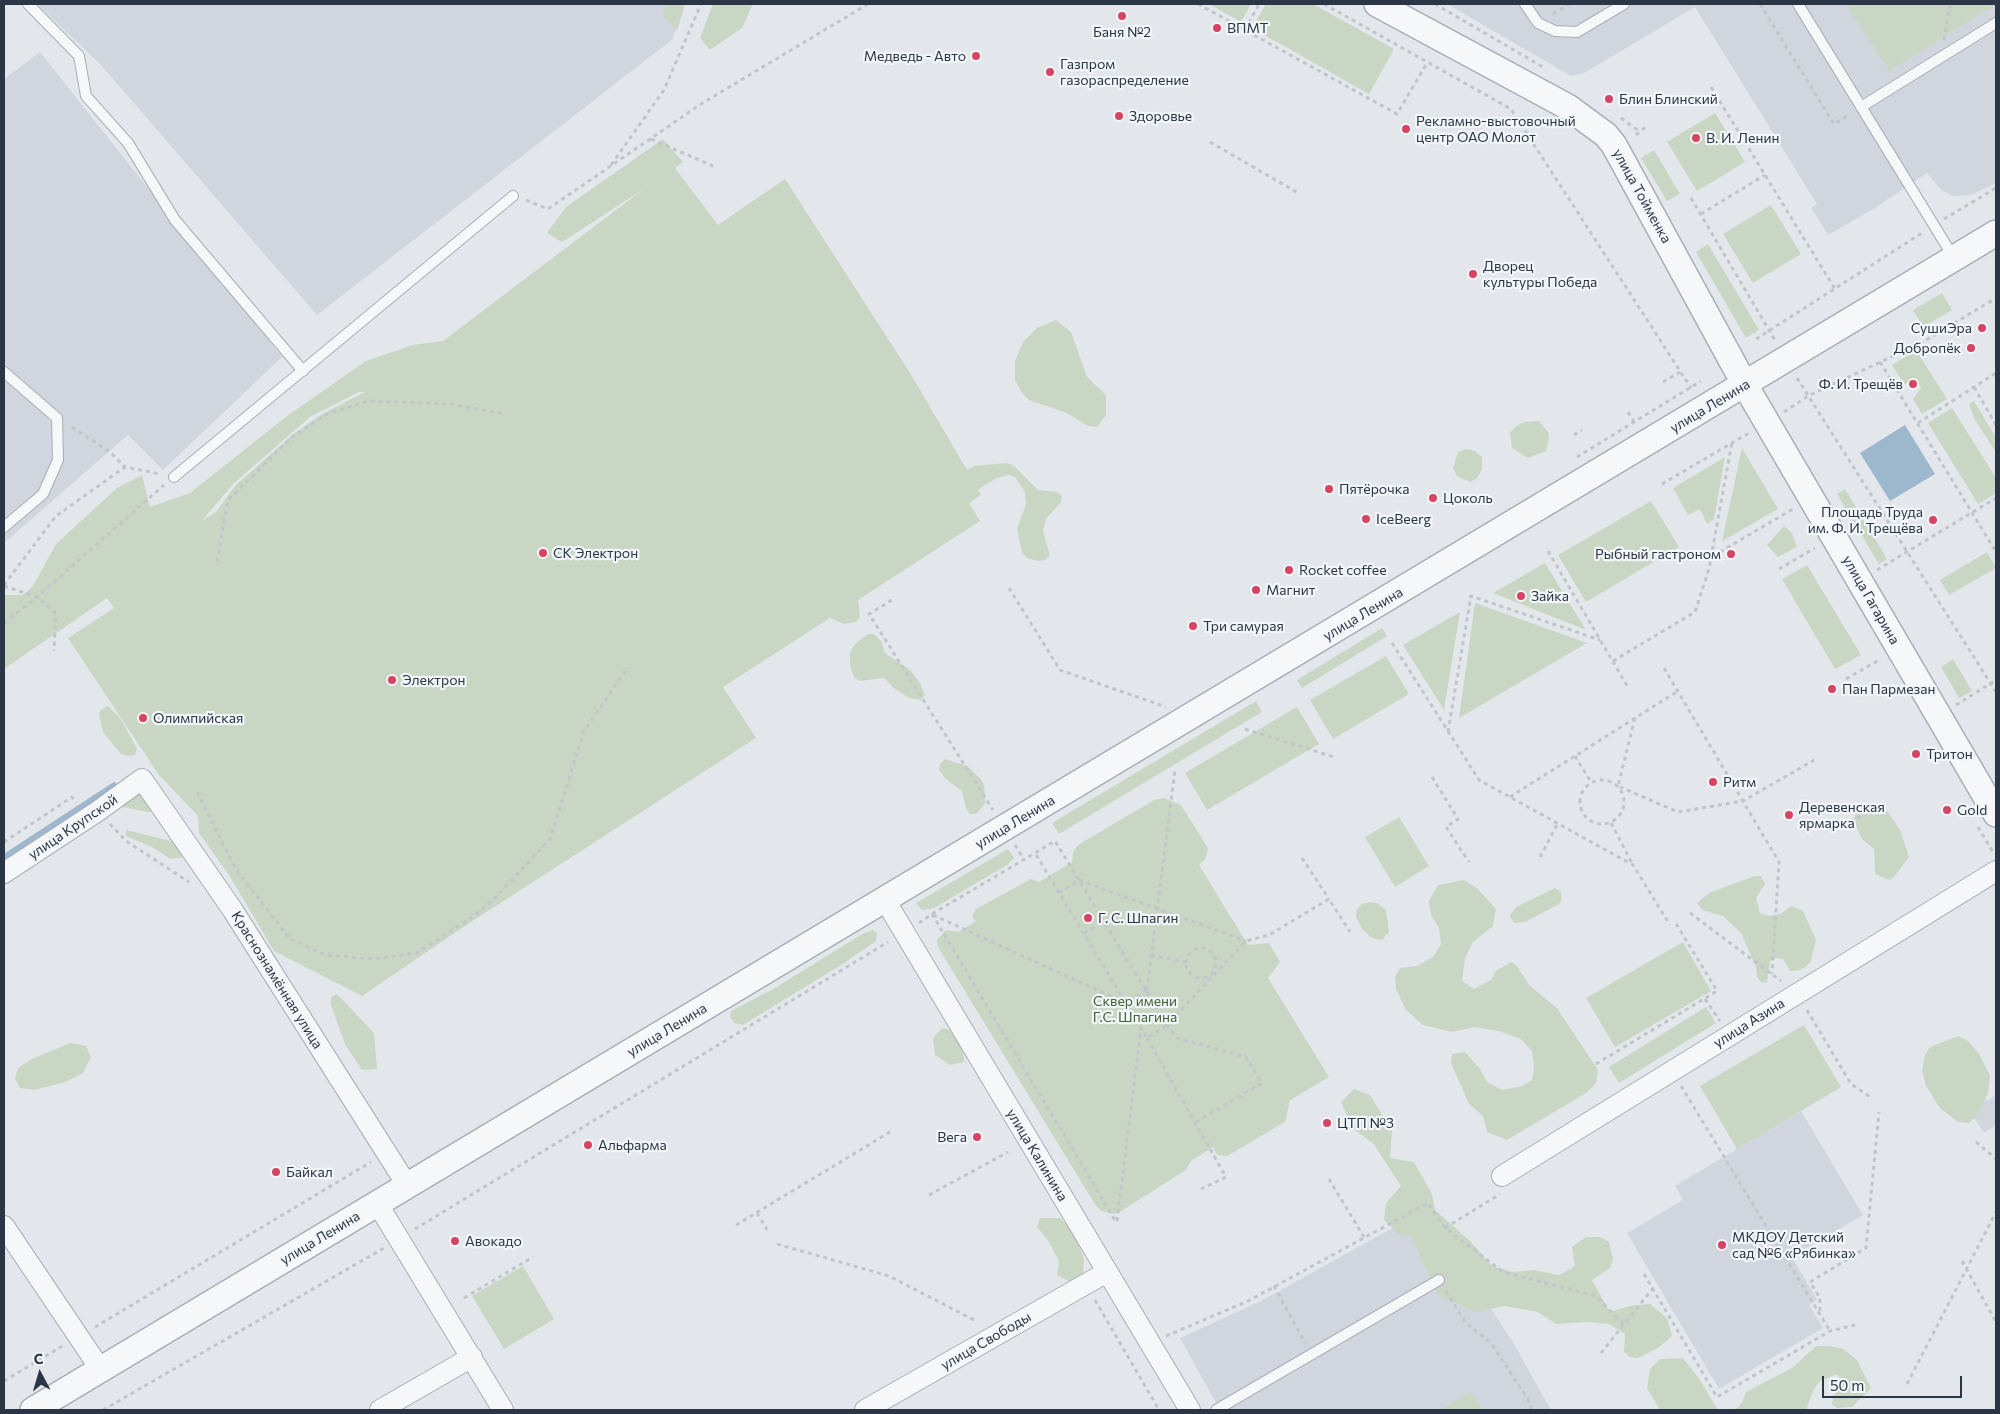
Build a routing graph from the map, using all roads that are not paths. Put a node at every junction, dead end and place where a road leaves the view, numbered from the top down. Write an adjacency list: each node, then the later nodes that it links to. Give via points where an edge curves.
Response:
1 (28, 4): 11 (lane, via 79,56 86,96 128,143 175,220)
2 (1377, 4): 13 (street, улица Тойменка, via 1544,93 1606,135 1621,156)
3 (1525, 4): 4 (lane, via 1538,23 1555,31 1569,32 1577,32)
4 (1624, 4)
5 (1798, 4): 7 (lane)
6 (1996, 23): 7 (lane)
7 (1861, 107): 10 (lane)
8 (514, 196): 11 (lane)
9 (1996, 233): 10 (street, улица Ленина)
10 (1954, 258): 13 (street, улица Ленина)
11 (303, 371): 14 (lane)
12 (4, 372): 15 (lane, via 57,418 58,460 43,494)
13 (1746, 385): 17 (street, улица Гагарина); 20 (street, улица Ленина)
14 (174, 477)
15 (4, 527)
16 (142, 779): 19 (street, улица Крупской); 22 (street, Краснознамённая улица, via 232,909)
17 (1996, 814)
18 (1996, 871): 21 (street, улица Азина)
19 (4, 874)
20 (885, 900): 22 (street, улица Ленина); 25 (street, улица Калинина)
21 (1502, 1176)
22 (407, 1185): 23 (street, улица Ленина)
23 (377, 1203): 27 (street); 28 (street, улица Ленина)
24 (4, 1226): 28 (street)
25 (1107, 1272): 32 (street, улица Свободы); 33 (street, улица Калинина)
26 (1439, 1280): 34 (lane)
27 (472, 1357): 30 (street); 31 (street)
28 (101, 1370): 29 (street, улица Ленина)
29 (34, 1410)
30 (380, 1410)
31 (503, 1410)
32 (865, 1410)
33 (1190, 1410)
34 (1216, 1410)

